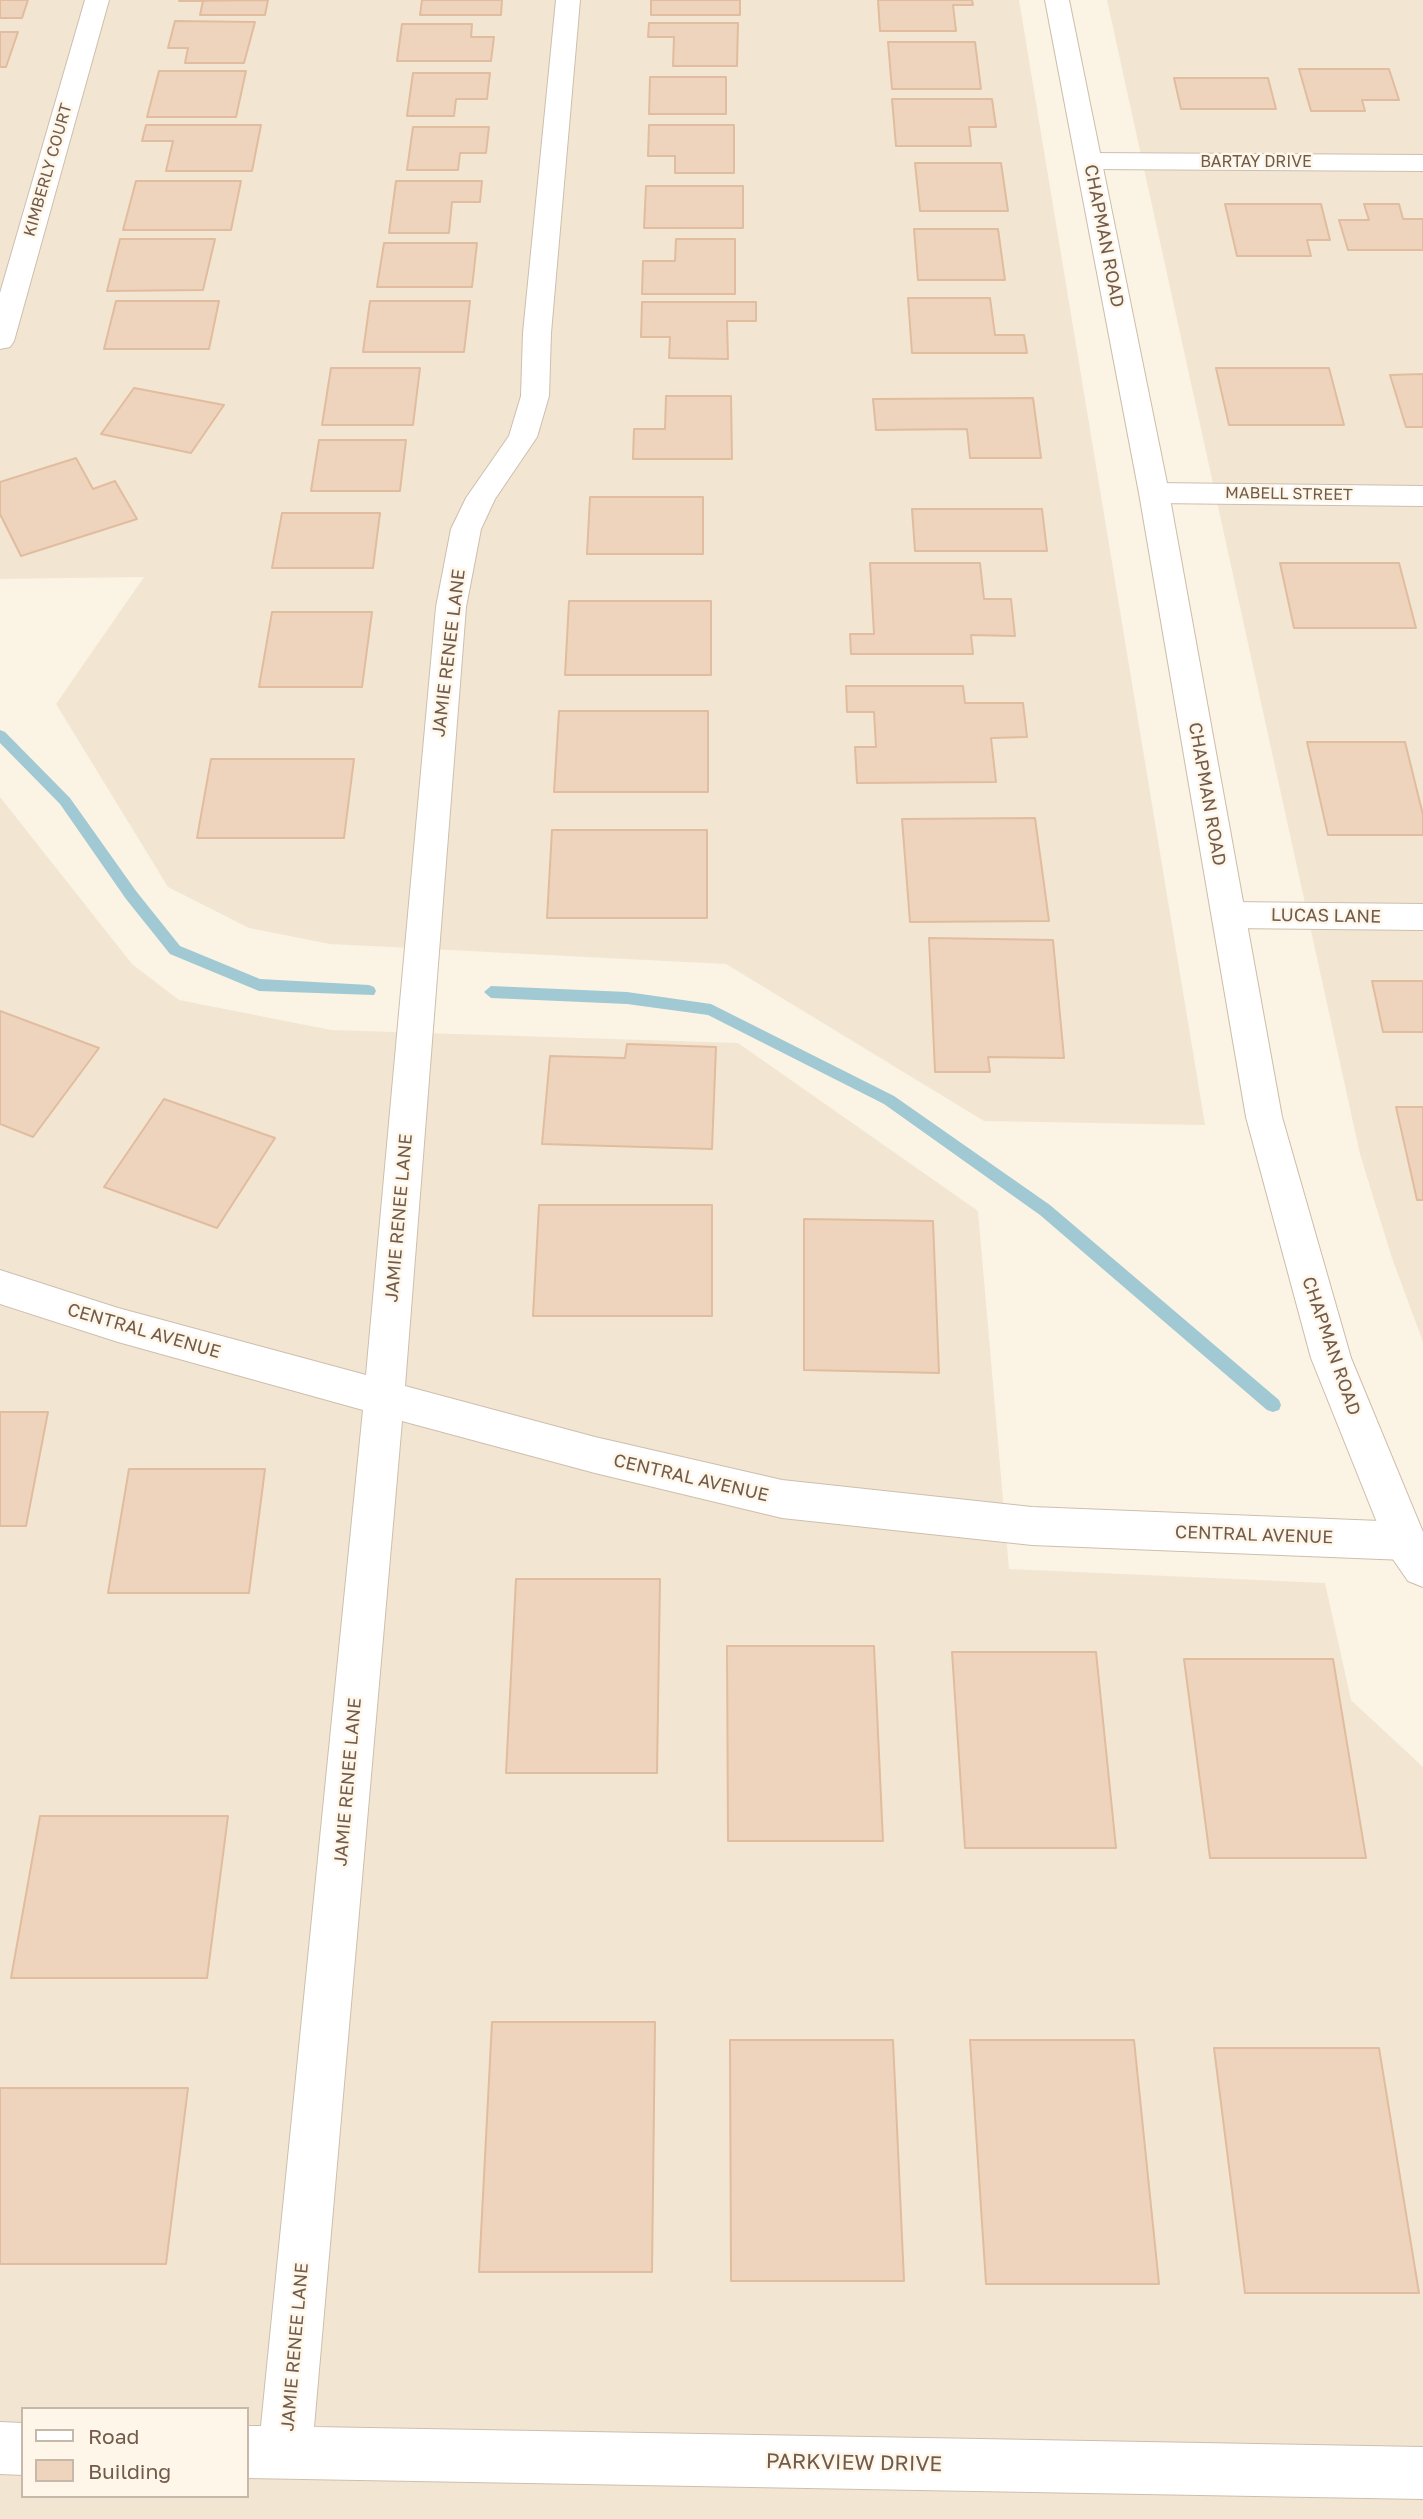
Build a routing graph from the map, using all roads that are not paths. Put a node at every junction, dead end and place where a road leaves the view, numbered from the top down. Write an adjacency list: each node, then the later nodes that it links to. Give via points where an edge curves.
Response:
1 (97, 0): 6 (street, KIMBERLY COURT)
2 (568, 0): 12 (street, JAMIE RENEE LANE, via 535,396 523,437 481,498 466,529 451,607)
3 (1056, 0): 4 (street, CHAPMAN ROAD)
4 (1089, 161): 5 (street, BARTAY DRIVE); 7 (street, CHAPMAN ROAD)
5 (1423, 163)
6 (0, 341)
7 (1154, 493): 8 (street, MABELL STREET); 9 (street, CHAPMAN ROAD)
8 (1423, 496)
9 (1228, 915): 10 (street, LUCAS LANE); 13 (street, CHAPMAN ROAD, via 1264,1117 1311,1291 1331,1358)
10 (1423, 917)
11 (0, 1287): 12 (street, CENTRAL AVENUE, via 118,1325)
12 (384, 1398): 13 (street, CENTRAL AVENUE, via 782,1499 1032,1526); 16 (street, JAMIE RENEE LANE)
13 (1414, 1554)
14 (0, 2448): 15 (street)
15 (21, 2449)
16 (266, 2453): 17 (street, PARKVIEW DRIVE)
17 (1423, 2473)

